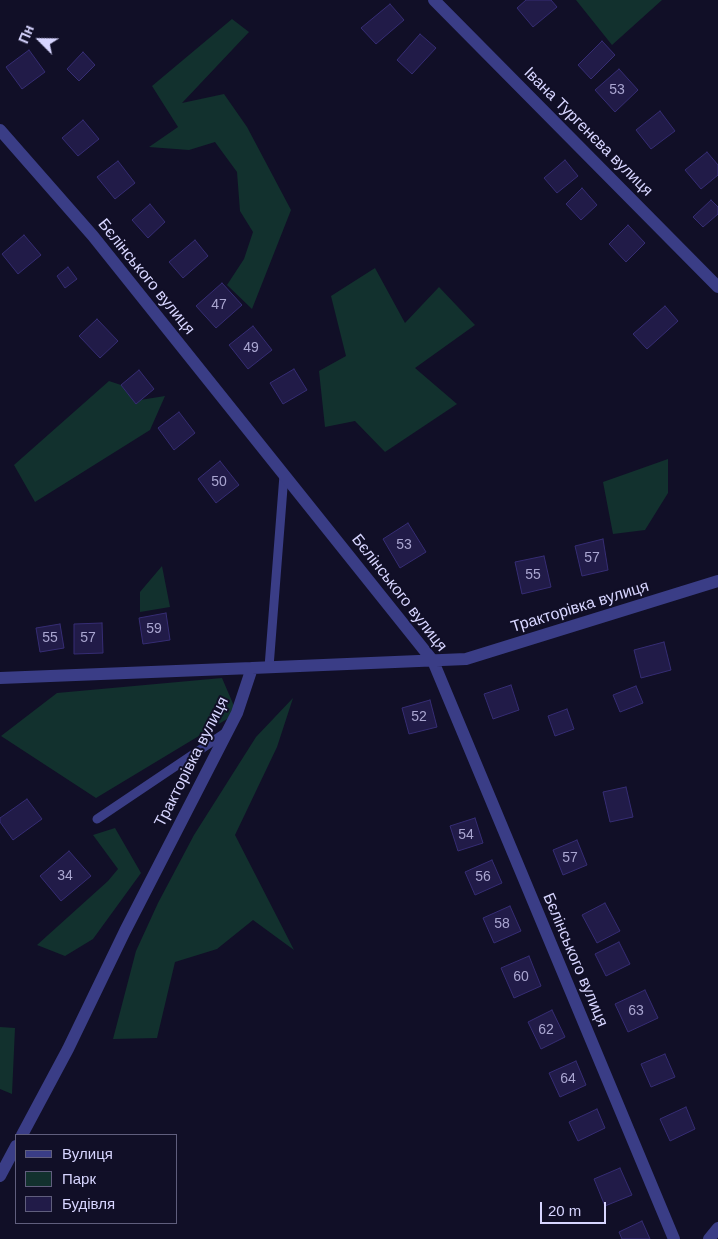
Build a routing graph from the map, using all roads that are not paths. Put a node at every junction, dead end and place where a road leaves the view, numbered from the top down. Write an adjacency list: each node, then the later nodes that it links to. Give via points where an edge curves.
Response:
1 (434, 0): 3 (street, Івана Тургенєва вулиця)
2 (0, 130): 4 (street, Бєлінського вулиця, via 93,236)
3 (718, 288)
4 (284, 475): 6 (street, Бєлінського вулиця); 7 (lane)
5 (718, 581): 6 (street, Тракторівка вулиця, via 466,659)
6 (433, 661): 7 (street, Тракторівка вулиця); 16 (street, Бєлінського вулиця)
7 (269, 667): 8 (street, Тракторівка вулиця)
8 (252, 668): 9 (street); 10 (street, Тракторівка вулиця)
9 (0, 678)
10 (228, 732): 11 (lane); 12 (street, Тракторівка вулиця)
11 (97, 819)
12 (23, 1134)
13 (15, 1148): 14 (street)
14 (0, 1176)
15 (718, 1228): 17 (street)
16 (674, 1239)
17 (709, 1239)

